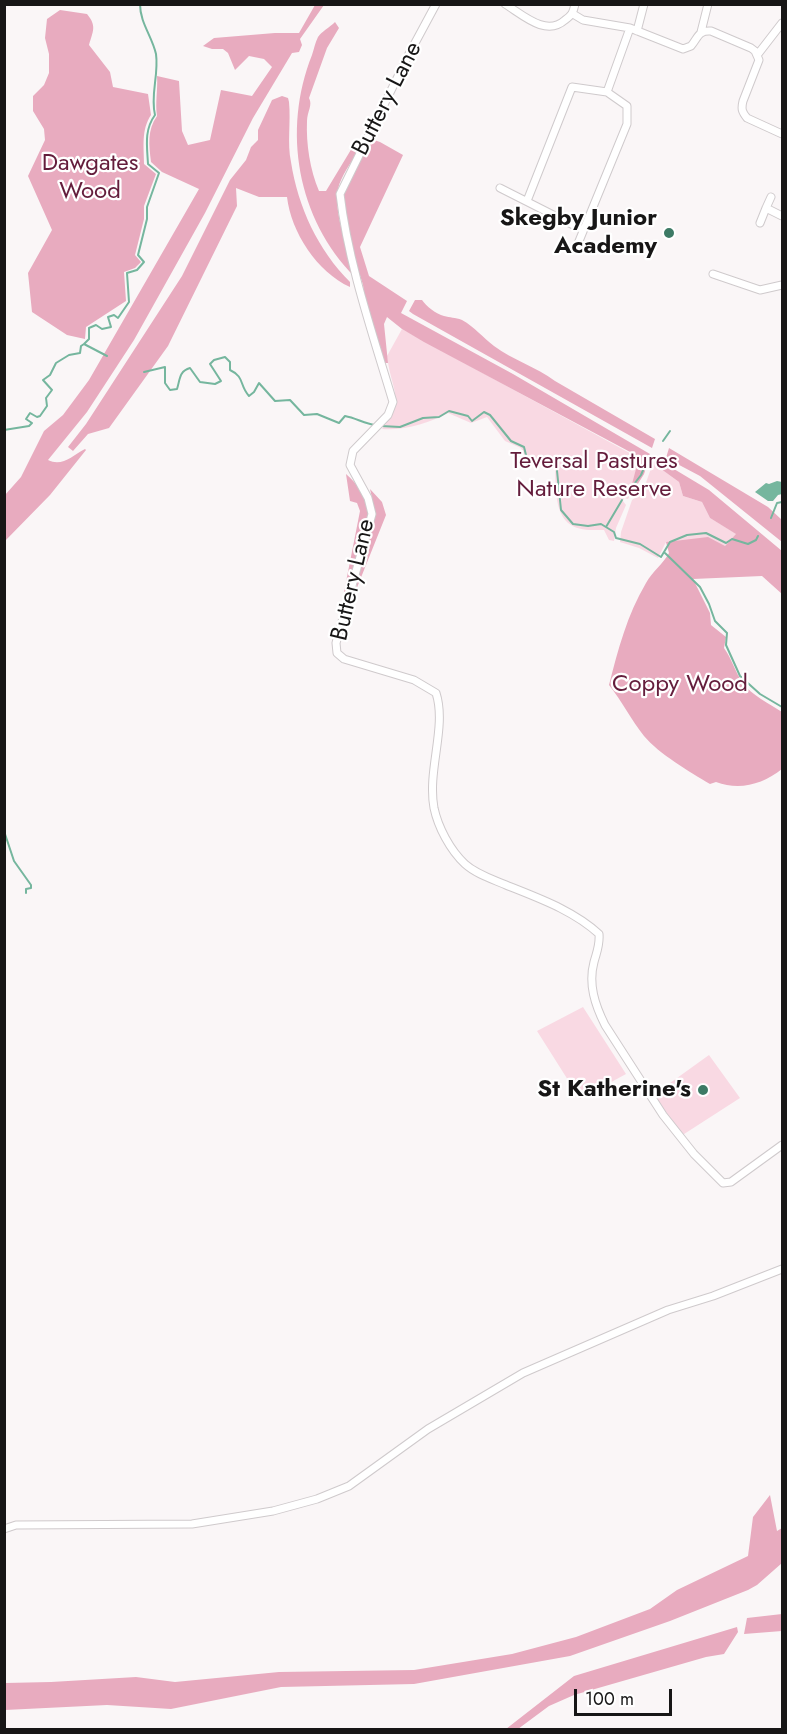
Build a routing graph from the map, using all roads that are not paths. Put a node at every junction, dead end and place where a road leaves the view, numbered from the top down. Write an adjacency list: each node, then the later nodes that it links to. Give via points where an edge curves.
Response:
1 (436, 4): 23 (street, Buttery Lane, via 340,194 364,305 393,402 388,416 353,451 350,465 372,514 336,643 337,653 344,659 414,680 436,693 441,708 432,766 434,807 441,829 464,864 579,917 599,934 592,984 598,1010 663,1115 694,1154 723,1183 731,1182)
2 (505, 4): 6 (street, via 546,28 559,26)
3 (575, 4): 6 (street)
4 (644, 4): 8 (street)
5 (708, 4): 9 (street)
6 (573, 14): 8 (street, via 583,20)
7 (783, 23): 10 (street)
8 (633, 30): 9 (street, via 683,49 691,46); 11 (street)
9 (701, 32): 10 (street, via 711,31)
10 (758, 54): 12 (street, via 758,64 741,108 747,118)
11 (607, 92): 15 (street, via 572,87); 19 (street, via 627,106 627,124)
12 (783, 134)
13 (500, 188): 15 (street)
14 (771, 197): 16 (street)
15 (527, 201): 19 (street)
16 (766, 208): 17 (street); 18 (street)
17 (783, 216)
18 (760, 223)
19 (584, 230): 20 (street)
20 (577, 246)
21 (713, 274): 22 (street, via 760,290)
22 (783, 285)
23 (783, 1145)
24 (783, 1269): 25 (street, via 668,1310 523,1373 428,1429 349,1486 316,1499 273,1511 192,1524 16,1525)
25 (4, 1530)

